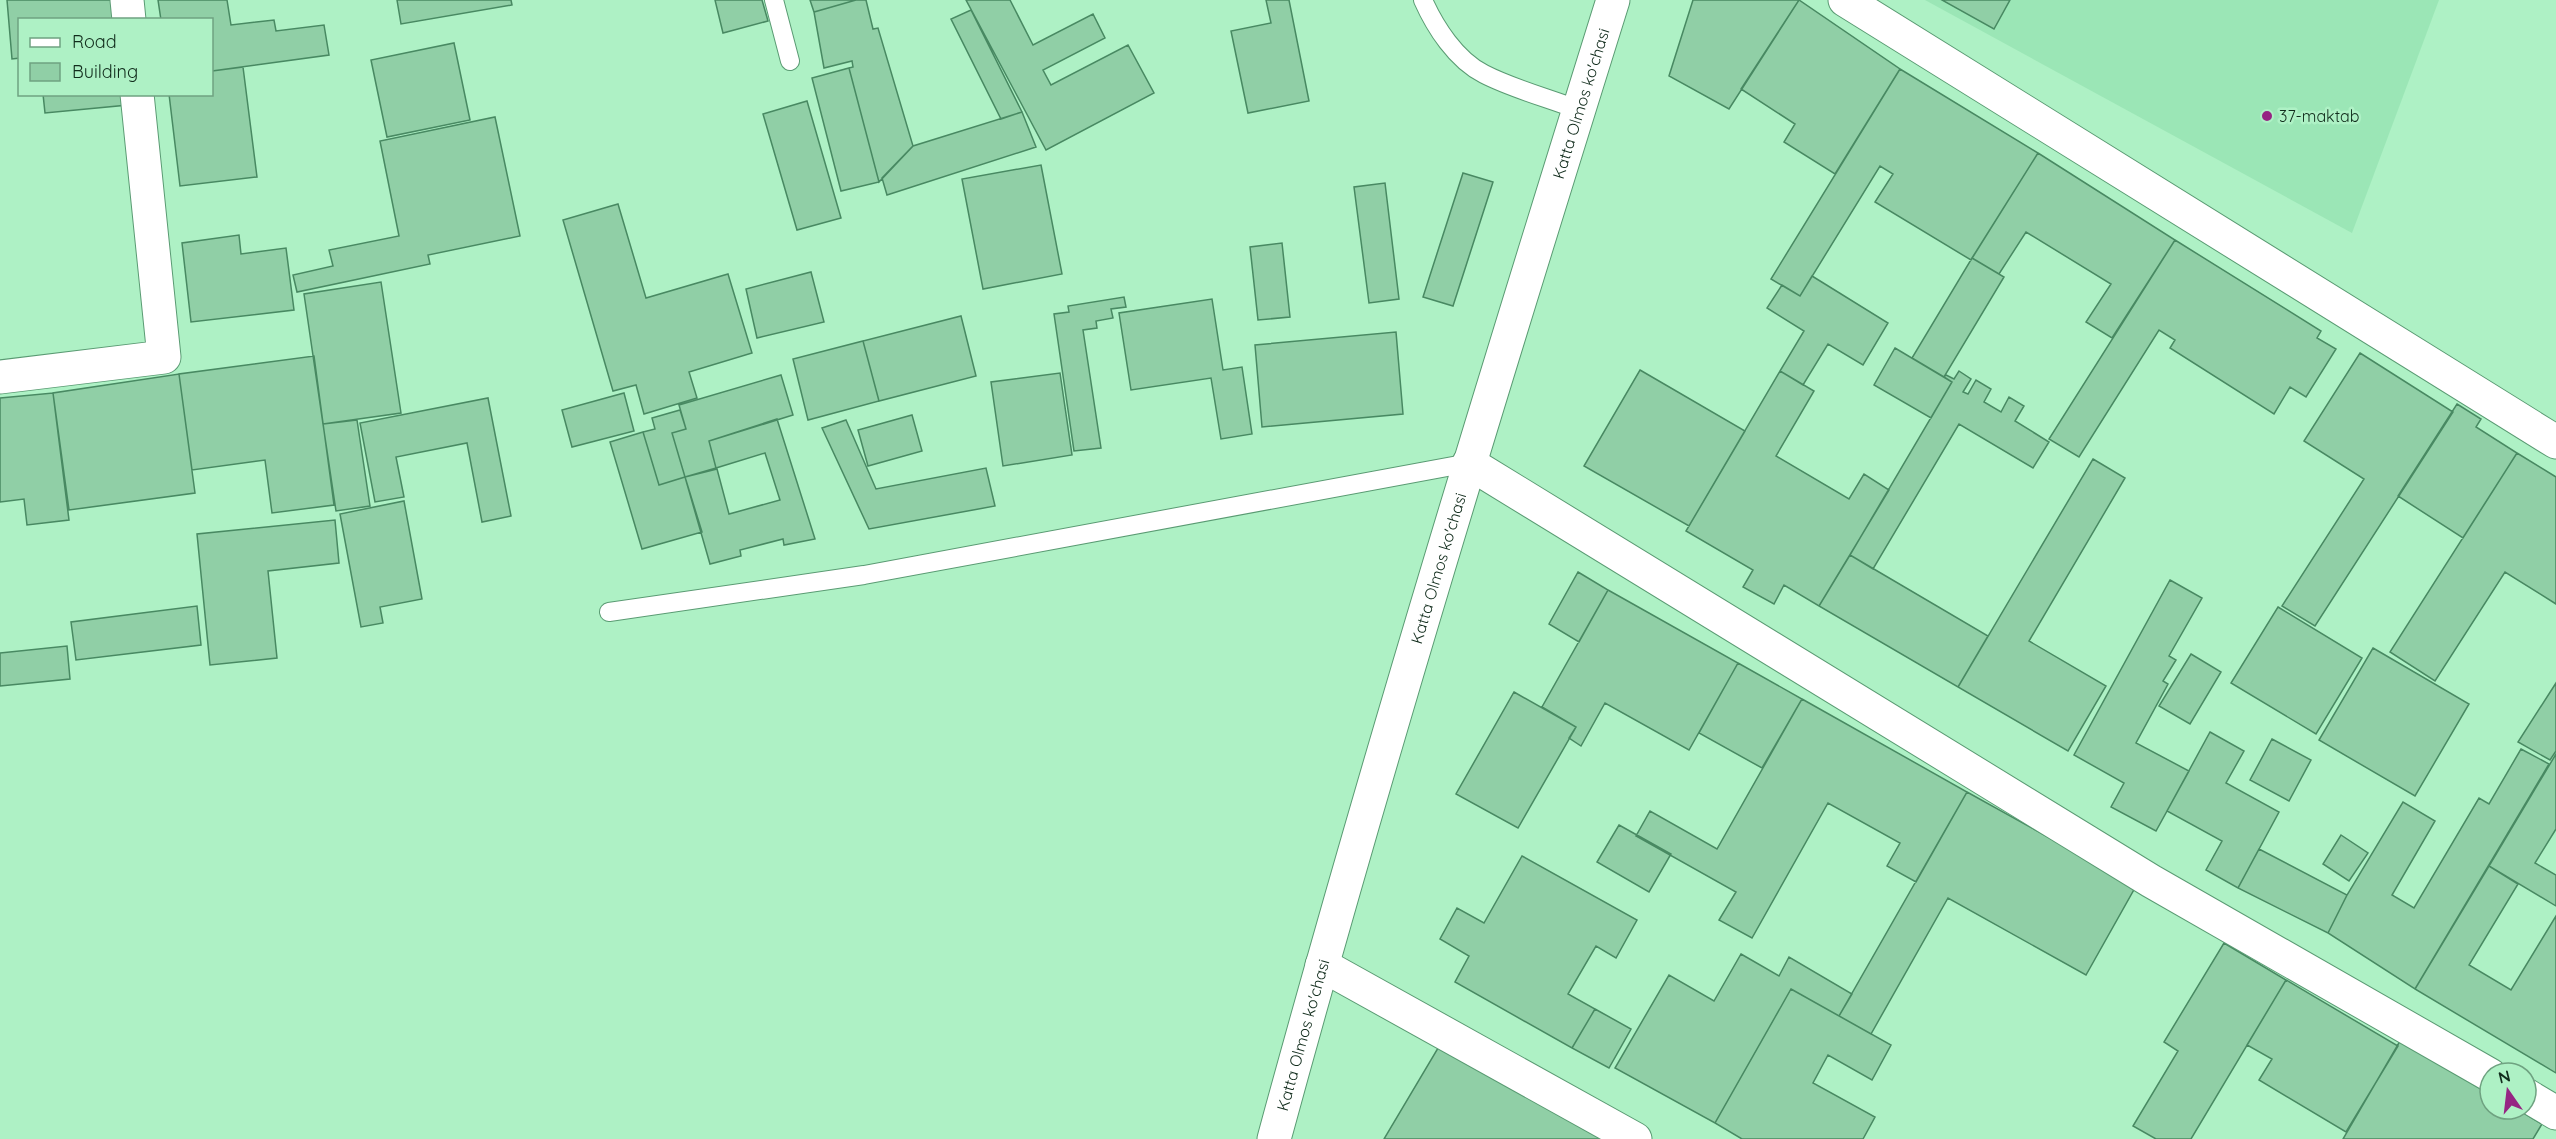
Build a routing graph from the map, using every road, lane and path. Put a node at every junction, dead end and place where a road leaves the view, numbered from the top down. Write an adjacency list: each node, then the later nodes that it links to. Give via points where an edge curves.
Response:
1 (127, 0): 6 (street)
2 (774, 0): 7 (lane)
3 (1423, 0): 9 (lane, via 1434,24 1463,58 1482,73)
4 (1613, 0): 9 (street, Katta Olmos ko'chasi)
5 (1845, 0): 11 (street)
6 (129, 18)
7 (790, 61)
8 (137, 96): 10 (street, via 164,357)
9 (1579, 110): 12 (street, Katta Olmos ko'chasi)
10 (0, 377)
11 (2556, 442)
12 (1469, 463): 13 (lane, via 864,575); 14 (street, Katta Olmos ko'chasi); 15 (street, via 2151,881)
13 (609, 612)
14 (1322, 965): 18 (street, Katta Olmos ko'chasi); 19 (street)
15 (2478, 1068)
16 (2538, 1102): 17 (street)
17 (2556, 1113)
18 (1274, 1139)
19 (1635, 1139)

